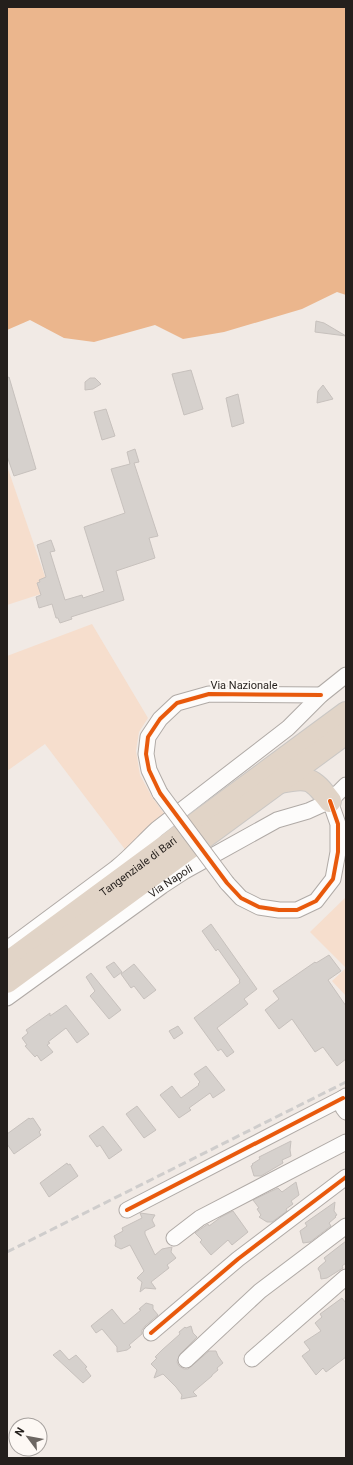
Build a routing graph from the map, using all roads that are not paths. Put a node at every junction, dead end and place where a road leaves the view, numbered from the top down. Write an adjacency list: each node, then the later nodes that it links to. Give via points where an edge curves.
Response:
1 (346, 675): 2 (street)
2 (321, 695): 8 (street, Via Nazionale, bridge, via 209,694 177,703 160,719 148,737 146,754 149,770 160,793 227,883 242,898 259,907 297,910 316,901 333,879 338,852 338,824); 9 (street, via 288,728 157,829 116,868)
3 (346, 713): 10 (highway, Tangenziale di Bari)
4 (346, 733): 5 (highway, Tangenziale di Bari)
5 (329, 746): 6 (highway, Tangenziale di Bari); 8 (highway, via 317,763 315,774)
6 (280, 782): 8 (highway, via 298,778 308,780); 11 (highway, Tangenziale di Bari)
7 (346, 785): 8 (street, Via Napoli, via 341,791)
8 (324, 793): 12 (street, Via Napoli, via 308,811 277,820 162,886)
9 (7, 949)
10 (7, 963)
11 (7, 982)
12 (7, 998)
13 (345, 1102): 16 (street)
14 (346, 1142): 18 (street, via 200,1218)
15 (346, 1177): 20 (street, via 238,1259)
16 (127, 1210)
17 (346, 1226): 22 (street, via 260,1291)
18 (174, 1238)
19 (346, 1277): 21 (street)
20 (151, 1334)
21 (252, 1359)
22 (186, 1360)

